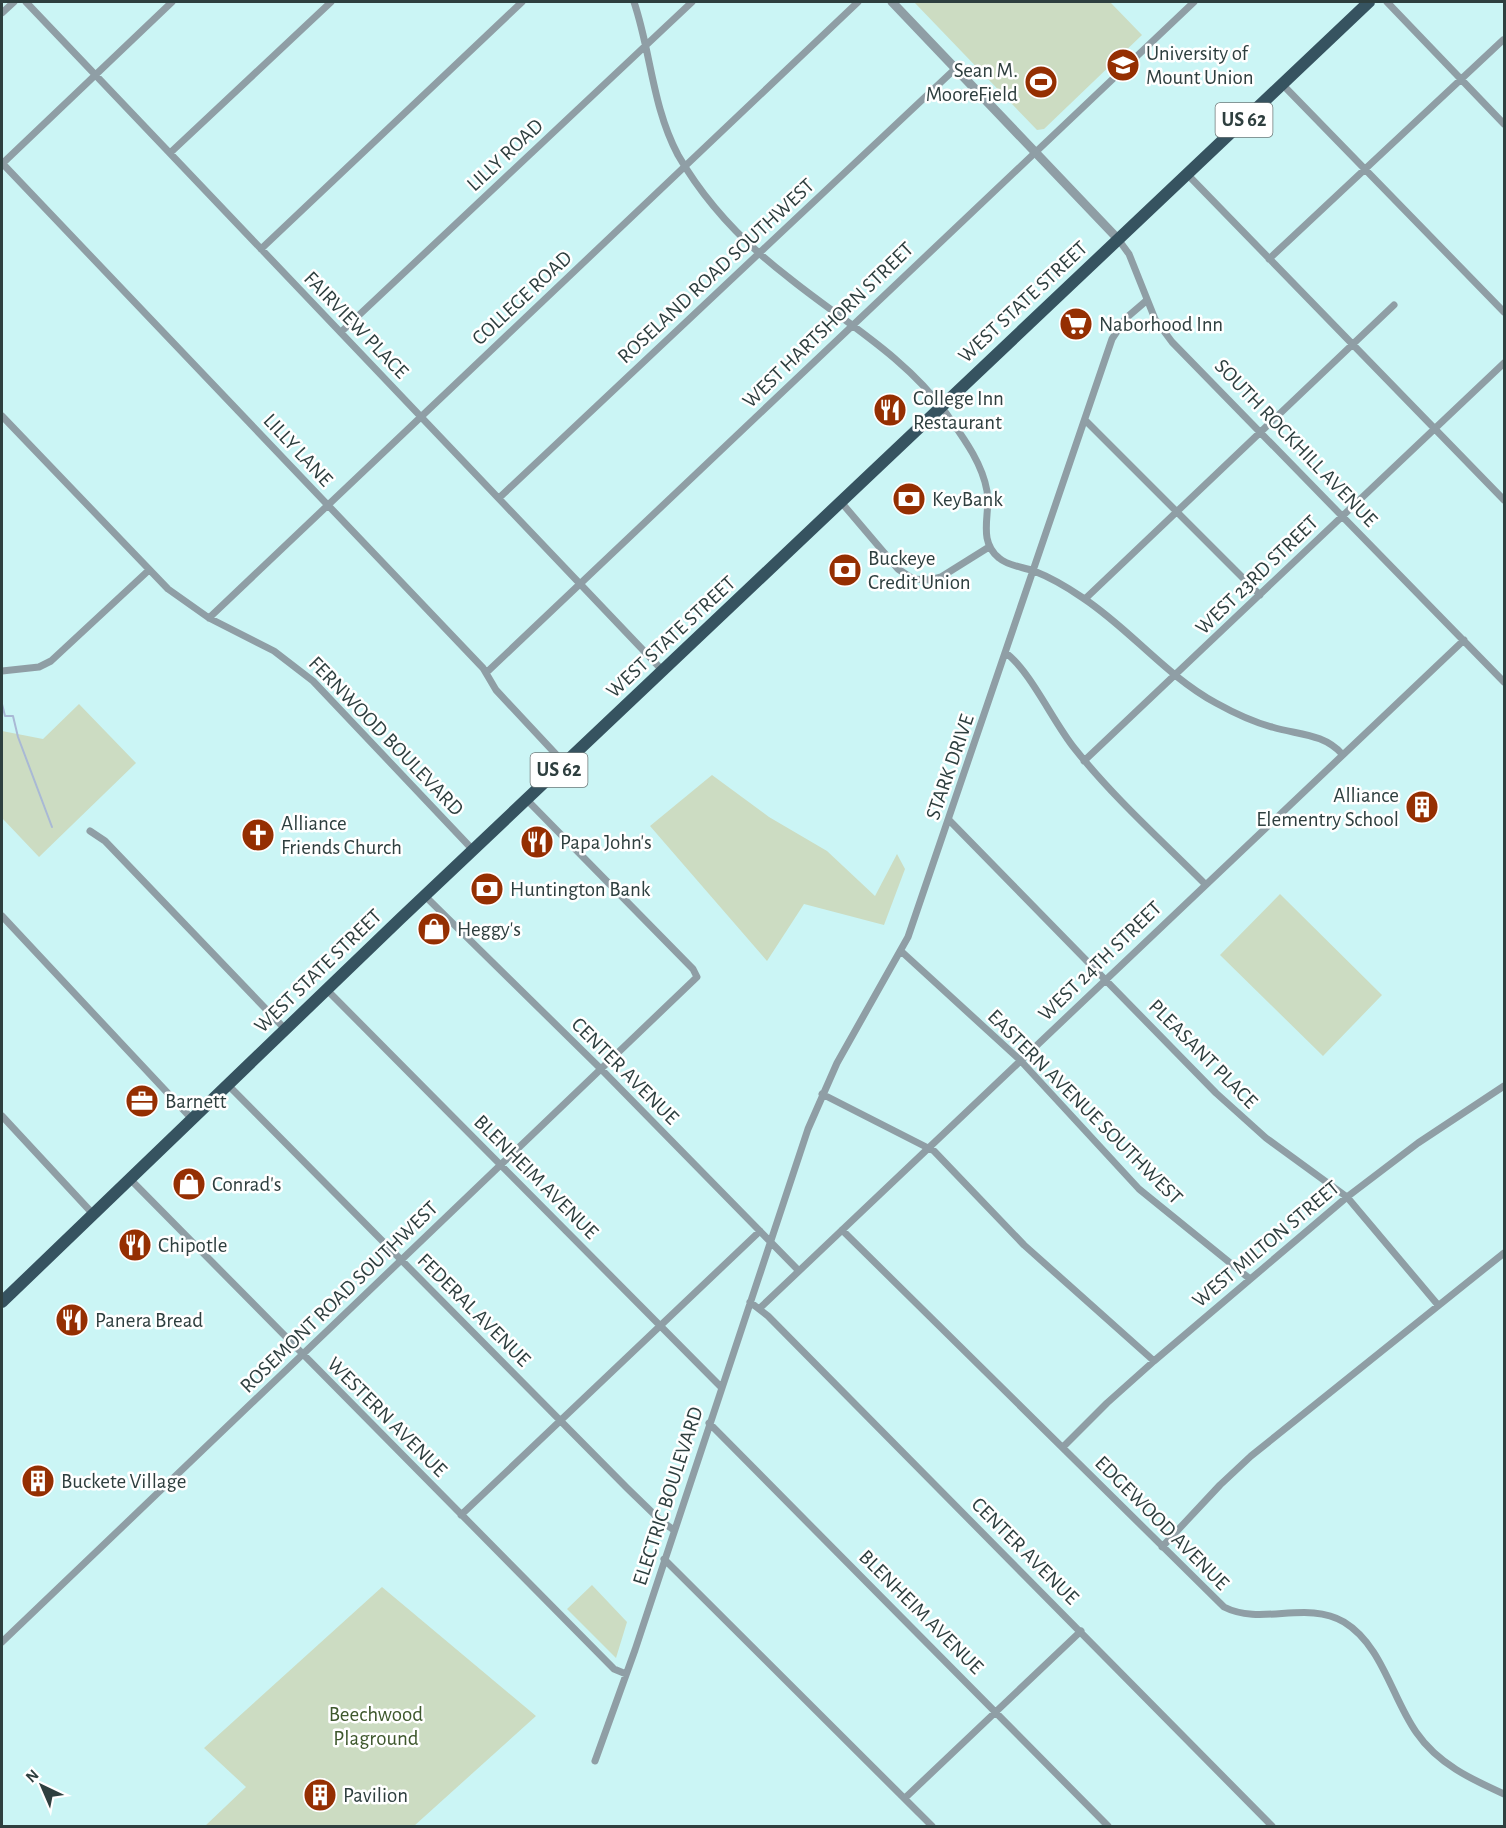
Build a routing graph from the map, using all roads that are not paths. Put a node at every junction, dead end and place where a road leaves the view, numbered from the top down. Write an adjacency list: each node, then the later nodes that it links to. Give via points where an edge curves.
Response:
1 (14, 2): 13 (street)
2 (26, 2): 17 (street, FAIRVIEW PLACE)
3 (172, 2): 17 (street)
4 (331, 2): 22 (street)
5 (522, 2): 28 (street)
6 (634, 2): 15 (street)
7 (692, 2): 15 (street, LILLY ROAD)
8 (858, 2): 24 (street, COLLEGE ROAD)
9 (892, 2): 16 (street, SOUTH ROCKHILL AVENUE)
10 (1194, 2): 21 (street, WEST HARTSHORN STREET)
11 (1369, 2): 19 (highway, WEST STATE STREET / US 62)
12 (1387, 2): 18 (street)
13 (2, 13)
14 (1503, 40): 18 (street)
15 (645, 46): 24 (street, via 658,105); 35 (street, LILLY ROAD)
16 (956, 68): 21 (street, SOUTH ROCKHILL AVENUE); 29 (street, ROSELAND ROAD SOUTHWEST)
17 (94, 74): 22 (street, FAIRVIEW PLACE); 23 (street)
18 (1461, 79): 20 (street); 25 (street)
19 (1282, 84): 25 (street); 26 (highway, WEST STATE STREET / US 62)
20 (1504, 124)
21 (1036, 152): 27 (street, SOUTH ROCKHILL AVENUE); 34 (street, WEST HARTSHORN STREET)
22 (170, 153): 28 (street, FAIRVIEW PLACE)
23 (2, 163): 47 (street, LILLY LANE)
24 (685, 166): 29 (street, via 714,206); 40 (street, COLLEGE ROAD)
25 (1365, 170): 30 (street); 33 (street)
26 (1187, 174): 27 (highway, WEST STATE STREET / US 62); 30 (street)
27 (1118, 239): 31 (street, SOUTH ROCKHILL AVENUE, via 1129,254); 38 (highway, WEST STATE STREET / US 62)
28 (261, 249): 35 (street, FAIRVIEW PLACE)
29 (759, 253): 34 (street); 44 (street, ROSELAND ROAD SOUTHWEST)
30 (1269, 259): 36 (street)
31 (1146, 301): 41 (street, STARK DRIVE, via 1118,329); 43 (street, SOUTH ROCKHILL AVENUE, via 1172,342)
32 (1394, 305): 36 (street)
33 (1504, 312)
34 (852, 324): 38 (street); 53 (street, WEST HARTSHORN STREET)
35 (341, 332): 40 (street, FAIRVIEW PLACE)
36 (1353, 345): 42 (street); 43 (street)
37 (1504, 363): 42 (street, WEST 23RD STREET)
38 (941, 406): 46 (highway, WEST STATE STREET / US 62); 50 (street, via 984,477)
39 (2, 416): 51 (street, FERNWOOD BOULEVARD)
40 (421, 416): 44 (street, FAIRVIEW PLACE); 47 (street, COLLEGE ROAD)
41 (1085, 420): 48 (street); 52 (street, STARK DRIVE)
42 (1435, 428): 45 (street); 49 (street, WEST 23RD STREET)
43 (1260, 432): 48 (street); 49 (street, SOUTH ROCKHILL AVENUE)
44 (499, 498): 53 (street, FAIRVIEW PLACE)
45 (1504, 500)
46 (841, 502): 50 (street, via 898,569 912,579 941,577); 60 (highway, WEST STATE STREET / US 62)
47 (327, 505): 56 (street, COLLEGE ROAD); 61 (street, LILLY LANE)
48 (1176, 511): 54 (street); 55 (street)
49 (1342, 517): 54 (street, WEST 23RD STREET); 57 (street, SOUTH ROCKHILL AVENUE)
50 (989, 547): 52 (street, via 1002,561)
51 (149, 570): 56 (street, FERNWOOD BOULEVARD); 59 (street, via 51,661 39,667)
52 (1034, 571): 55 (street); 58 (street, STARK DRIVE)
53 (580, 583): 60 (street, FAIRVIEW PLACE); 61 (street, WEST HARTSHORN STREET)
54 (1260, 595): 62 (street, WEST 23RD STREET)
55 (1085, 599): 62 (street)
56 (209, 618): 70 (street, FERNWOOD BOULEVARD, via 274,651 313,681)
57 (1464, 640): 63 (street, SOUTH ROCKHILL AVENUE); 64 (street, WEST 24TH STREET)
58 (1006, 653): 65 (street, via 1020,665 1045,708); 68 (street, STARK DRIVE)
59 (2, 671)
60 (663, 671): 66 (highway, WEST STATE STREET / US 62)
61 (486, 673): 66 (street, LILLY LANE, via 495,689)
62 (1175, 676): 64 (street, via 1228,710 1276,729 1325,739); 65 (street, WEST 23RD STREET)
63 (1504, 682)
64 (1342, 754): 71 (street, WEST 24TH STREET)
65 (1084, 761): 71 (street)
66 (565, 764): 67 (highway, WEST STATE STREET / US 62)
67 (527, 800): 70 (highway, WEST STATE STREET / US 62); 79 (street, ROSEMONT ROAD SOUTHWEST, via 697,975)
68 (949, 820): 74 (street, STARK DRIVE); 75 (street, PLEASANT PLACE)
69 (90, 831): 77 (street)
70 (473, 850): 72 (highway, WEST STATE STREET / US 62)
71 (1205, 884): 75 (street, WEST 24TH STREET)
72 (425, 896): 76 (highway, WEST STATE STREET / US 62); 79 (street, CENTER AVENUE)
73 (2, 916): 84 (street)
74 (902, 951): 78 (street, EASTERN AVENUE SOUTHWEST); 82 (street, STARK DRIVE)
75 (1105, 979): 78 (street, WEST 24TH STREET); 88 (street, PLEASANT PLACE, via 1243,1118)
76 (327, 990): 77 (highway, WEST STATE STREET / US 62); 86 (street, BLENHEIM AVENUE)
77 (286, 1030): 80 (highway, WEST STATE STREET / US 62)
78 (1020, 1060): 85 (street, WEST 24TH STREET); 96 (street, EASTERN AVENUE SOUTHWEST, via 1139,1189)
79 (601, 1069): 86 (street, ROSEMONT ROAD SOUTHWEST); 91 (street, CENTER AVENUE)
80 (228, 1085): 84 (highway, WEST STATE STREET / US 62); 94 (street, FEDERAL AVENUE)
81 (1504, 1086): 88 (street, WEST MILTON STREET, via 1418,1143)
82 (822, 1094): 85 (street); 92 (street, STARK DRIVE)
83 (2, 1116): 89 (street)
84 (192, 1119): 87 (highway, WEST STATE STREET / US 62)
85 (928, 1147): 90 (street, WEST 24TH STREET); 103 (street, via 1033,1253)
86 (501, 1165): 94 (street, ROSEMONT ROAD SOUTHWEST); 101 (street, BLENHEIM AVENUE)
87 (129, 1178): 89 (highway, WEST STATE STREET / US 62); 102 (street, WESTERN AVENUE)
88 (1347, 1197): 96 (street, WEST MILTON STREET); 99 (street, PLEASANT PLACE)
89 (93, 1214): 97 (highway, WEST STATE STREET / US 62)
90 (842, 1230): 95 (street, WEST 24TH STREET); 107 (street, EDGEWOOD AVENUE)
91 (760, 1231): 92 (street, CENTER AVENUE); 101 (street)
92 (770, 1241): 95 (street, CENTER AVENUE); 98 (street, ELECTRIC BOULEVARD)
93 (1504, 1253): 99 (street)
94 (402, 1260): 102 (street, ROSEMONT ROAD SOUTHWEST); 105 (street, FEDERAL AVENUE)
95 (799, 1271): 100 (street, WEST 24TH STREET)
96 (1250, 1279): 103 (street, WEST MILTON STREET)
97 (2, 1302)
98 (750, 1302): 100 (street, CENTER AVENUE); 104 (street, ELECTRIC BOULEVARD)
99 (1438, 1305): 110 (street, via 1251,1456)
100 (760, 1308): 112 (street, CENTER AVENUE)
101 (660, 1326): 104 (street, BLENHEIM AVENUE); 105 (street)
102 (302, 1355): 108 (street, WESTERN AVENUE); 113 (street, ROSEMONT ROAD SOUTHWEST)
103 (1154, 1361): 107 (street, WEST MILTON STREET)
104 (721, 1386): 106 (street, ELECTRIC BOULEVARD)
105 (560, 1420): 108 (street); 109 (street, FEDERAL AVENUE)
106 (709, 1423): 109 (street, ELECTRIC BOULEVARD); 115 (street, BLENHEIM AVENUE)
107 (1063, 1447): 110 (street, EDGEWOOD AVENUE)
108 (461, 1515): 114 (street, WESTERN AVENUE, via 614,1669)
109 (674, 1530): 111 (street, ELECTRIC BOULEVARD)
110 (1162, 1547): 117 (street, EDGEWOOD AVENUE, via 1207,1593 1231,1611 1316,1613 1344,1622 1370,1647 1409,1721 1433,1753 1463,1775)
111 (664, 1559): 114 (street, ELECTRIC BOULEVARD); 118 (street)
112 (1081, 1631): 115 (street); 121 (street, CENTER AVENUE)
113 (2, 1642)
114 (626, 1674): 116 (street, ELECTRIC BOULEVARD)
115 (996, 1712): 118 (street); 120 (street, BLENHEIM AVENUE)
116 (595, 1761)
117 (1504, 1794)
118 (905, 1798): 119 (street)
119 (932, 1827)
120 (1108, 1827)
121 (1272, 1827)

